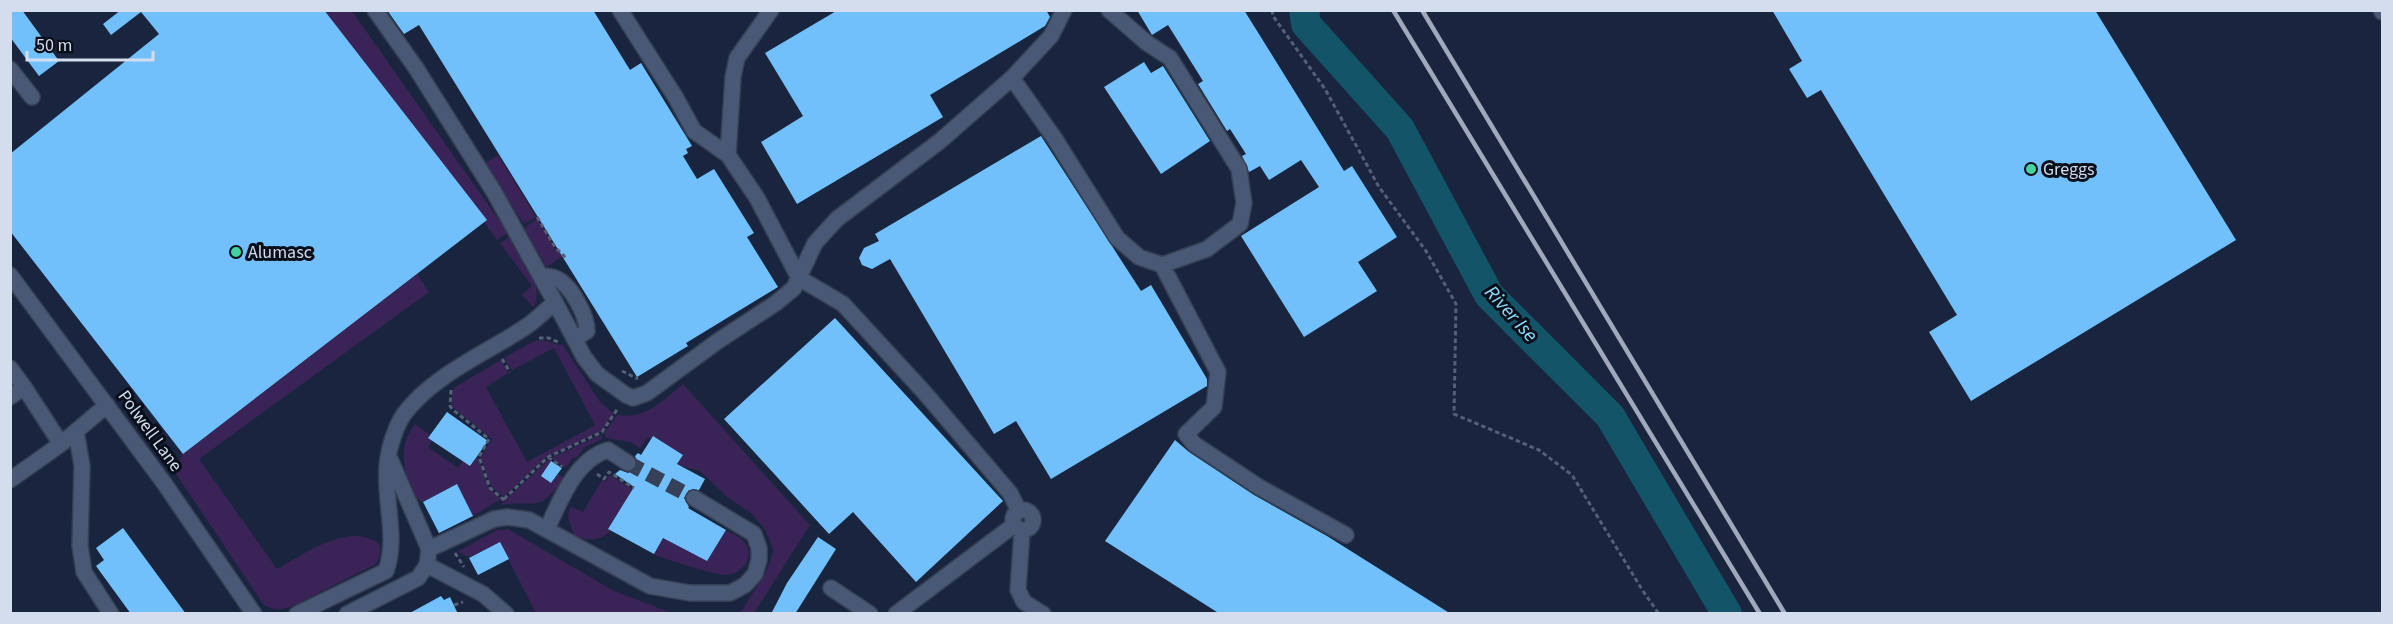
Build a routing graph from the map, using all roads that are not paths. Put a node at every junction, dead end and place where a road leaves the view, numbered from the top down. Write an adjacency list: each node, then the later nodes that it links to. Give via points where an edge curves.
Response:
1 (375, 10): 12 (street, via 494,192)
2 (620, 10): 9 (street, via 694,130)
3 (771, 10): 9 (street, via 737,58)
4 (1064, 10): 7 (street, via 1051,36)
5 (1109, 10): 10 (street, via 1170,58 1239,169 1244,203 1240,224 1207,249)
6 (10, 69): 8 (street)
7 (1012, 78): 10 (street, via 1117,238 1139,257); 13 (street, via 940,141 837,219 815,243)
8 (32, 97)
9 (728, 155): 13 (street, via 757,198)
10 (1162, 266): 28 (street, via 1218,372 1214,407 1186,434 1194,444 1258,487)
11 (10, 275): 19 (street, Polwell Lane)
12 (541, 276): 14 (street); 15 (street, via 558,279 581,309 587,332)
13 (799, 278): 15 (street, via 794,288 776,303 648,393 633,398 597,374); 26 (street, via 843,304 924,392 1010,493)
14 (555, 302): 15 (street); 22 (street, via 528,325 463,365 416,401 403,415)
15 (575, 339)
16 (10, 368): 17 (street)
17 (24, 387): 18 (street); 21 (street)
18 (10, 397)
19 (107, 405): 20 (street); 34 (street, Polwell Lane)
20 (76, 432): 21 (street); 33 (street, via 82,466 80,546 84,572)
21 (61, 444): 24 (street)
22 (389, 456): 29 (street); 35 (street, via 392,555 386,571)
23 (628, 463): 27 (street, via 608,450 592,456 582,466)
24 (10, 480)
25 (694, 498): 27 (street, via 754,534 759,548 755,574 730,593 690,593 650,586)
26 (1018, 522): 39 (street); 40 (street, via 1018,590 1024,602)
27 (547, 530): 29 (street, via 529,519 494,519)
28 (1346, 536)
29 (429, 549): 30 (street)
30 (427, 565): 32 (street, via 418,578); 37 (street, via 483,594)
31 (831, 588): 38 (street)
32 (368, 609): 36 (street)
33 (111, 614)
34 (254, 614)
35 (297, 614)
36 (347, 614)
37 (506, 614)
38 (870, 614)
39 (896, 614)
40 (1043, 614)

